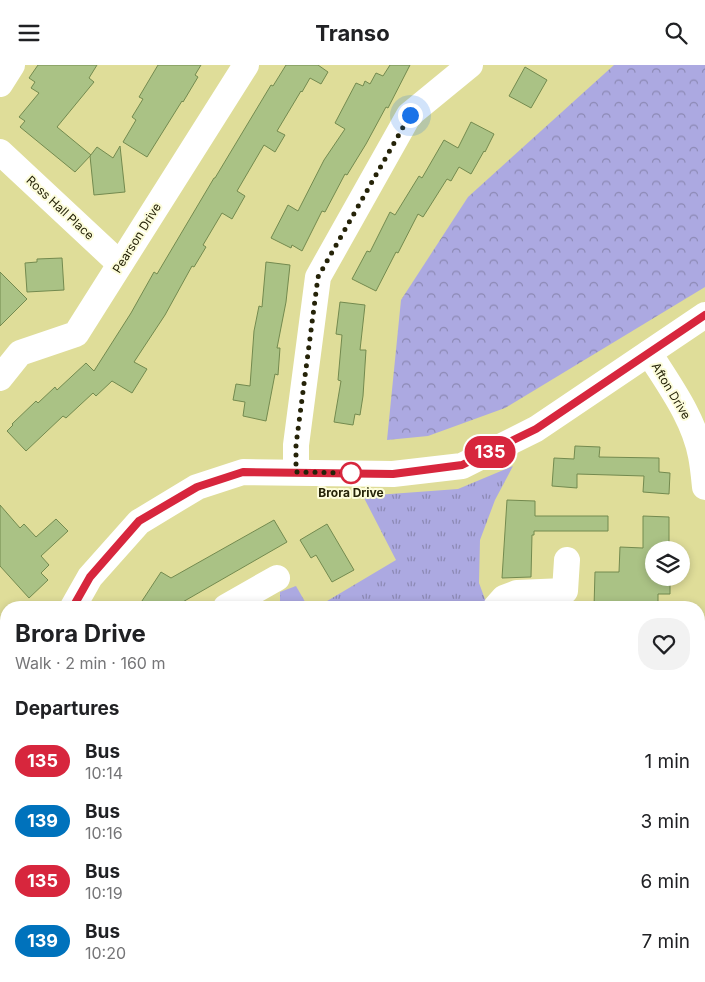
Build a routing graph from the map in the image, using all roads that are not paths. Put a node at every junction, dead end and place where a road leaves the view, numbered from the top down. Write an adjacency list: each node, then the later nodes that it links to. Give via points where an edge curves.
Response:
1 (12, 65): 4 (street)
2 (246, 65): 6 (street, Pearson Drive)
3 (470, 65): 10 (street, via 410,115 318,277 296,445)
4 (0, 84)
5 (0, 152): 6 (street, Ross Hall Place)
6 (120, 264): 9 (street, Pearson Drive, via 76,334 20,353)
7 (705, 315): 8 (street)
8 (649, 353): 10 (street, via 536,429 462,465 393,474); 11 (street, Afton Drive, via 690,421 701,455)
9 (0, 378)
10 (296, 472): 14 (street, via 243,472 197,487 139,521 90,577)
11 (705, 487)
12 (567, 559): 16 (street, via 566,591 517,593)
13 (277, 578): 15 (street)
14 (76, 601)
15 (237, 601)
16 (501, 601)

